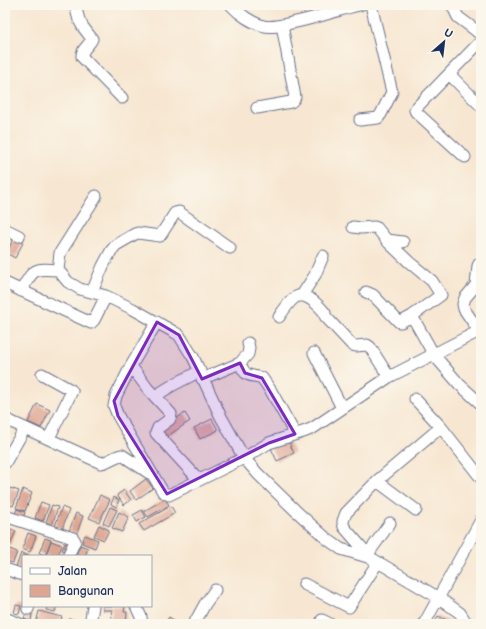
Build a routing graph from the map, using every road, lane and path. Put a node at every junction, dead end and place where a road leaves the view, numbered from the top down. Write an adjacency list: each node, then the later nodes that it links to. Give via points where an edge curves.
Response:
1 (75, 5): 12 (street, via 83,28 92,39 83,50 82,57)
2 (231, 5): 7 (street, via 258,24 271,27)
3 (371, 5): 15 (street, via 392,92 378,118)
4 (452, 5): 6 (street, via 458,18)
5 (353, 6): 7 (street)
6 (465, 23): 8 (street); 9 (street)
7 (282, 25): 14 (street, via 295,97 291,102)
8 (481, 26)
9 (481, 35)
10 (481, 41): 11 (street)
11 (449, 74): 13 (street); 16 (street, via 415,110)
12 (122, 98)
13 (481, 106)
14 (257, 108)
15 (360, 120)
16 (465, 157)
17 (96, 196): 26 (street, via 60,253)
18 (353, 227): 21 (street, via 376,227)
19 (5, 229): 20 (street)
20 (19, 236)
21 (387, 240): 22 (street); 34 (street, via 432,281 441,295)
22 (403, 242)
23 (230, 248): 30 (street, via 180,212 176,212 160,236 138,233 113,248)
24 (323, 256): 33 (street)
25 (481, 264): 28 (street, via 478,266)
26 (58, 270): 29 (street, via 38,269 33,272); 30 (street, via 72,285)
27 (5, 283): 29 (street)
28 (478, 285): 37 (street, via 465,298 464,309)
29 (22, 291): 32 (street, via 91,322)
30 (92, 292): 32 (street)
31 (366, 292): 34 (street, via 373,295 399,322)
32 (106, 296): 36 (street)
33 (302, 296): 35 (street, via 297,296); 45 (street, via 319,305 325,316 352,345 367,345)
34 (412, 316): 40 (street)
35 (279, 317)
36 (156, 322): 42 (street); 44 (street, via 179,335)
37 (480, 331): 40 (street)
38 (248, 343): 41 (street, via 248,354)
39 (314, 353): 49 (street)
40 (434, 355): 45 (street); 48 (street, via 459,384)
41 (240, 363): 44 (street); 53 (street, via 249,376 262,378)
42 (131, 366): 46 (street); 57 (street, via 116,396 114,406)
43 (42, 374): 54 (street, via 72,391)
44 (201, 375): 46 (street, via 172,385); 55 (street)
45 (388, 377): 49 (street)
46 (155, 396): 59 (street, via 171,414 156,432)
47 (415, 399): 51 (street)
48 (481, 404)
49 (342, 408): 53 (street, via 313,428)
50 (5, 419): 52 (street)
51 (440, 427): 58 (street); 60 (street)
52 (25, 428): 54 (street); 56 (street)
53 (295, 434): 55 (street, via 269,443)
54 (49, 438): 57 (street, via 101,463 122,455)
55 (244, 458): 59 (street); 66 (street, via 327,539 341,549)
56 (5, 463)
57 (153, 475): 59 (street, via 163,492 169,495)
58 (481, 478)
59 (199, 480)
60 (378, 481): 61 (street); 66 (street, via 346,513 343,523)
61 (416, 510)
62 (5, 516): 65 (street, via 73,538 75,542)
63 (481, 520): 71 (street)
64 (390, 523): 66 (street)
65 (68, 555)
66 (372, 558): 69 (street, via 349,607); 71 (street)
67 (5, 569): 68 (street)
68 (22, 575)
69 (304, 584)
70 (215, 590): 78 (street)
71 (439, 598): 79 (street); 80 (street, via 460,613)
72 (93, 607): 76 (street)
73 (136, 607): 77 (street)
74 (5, 618): 75 (street)
75 (20, 624)
76 (90, 624)
77 (142, 624)
78 (194, 624)
79 (424, 624)
80 (467, 624)

